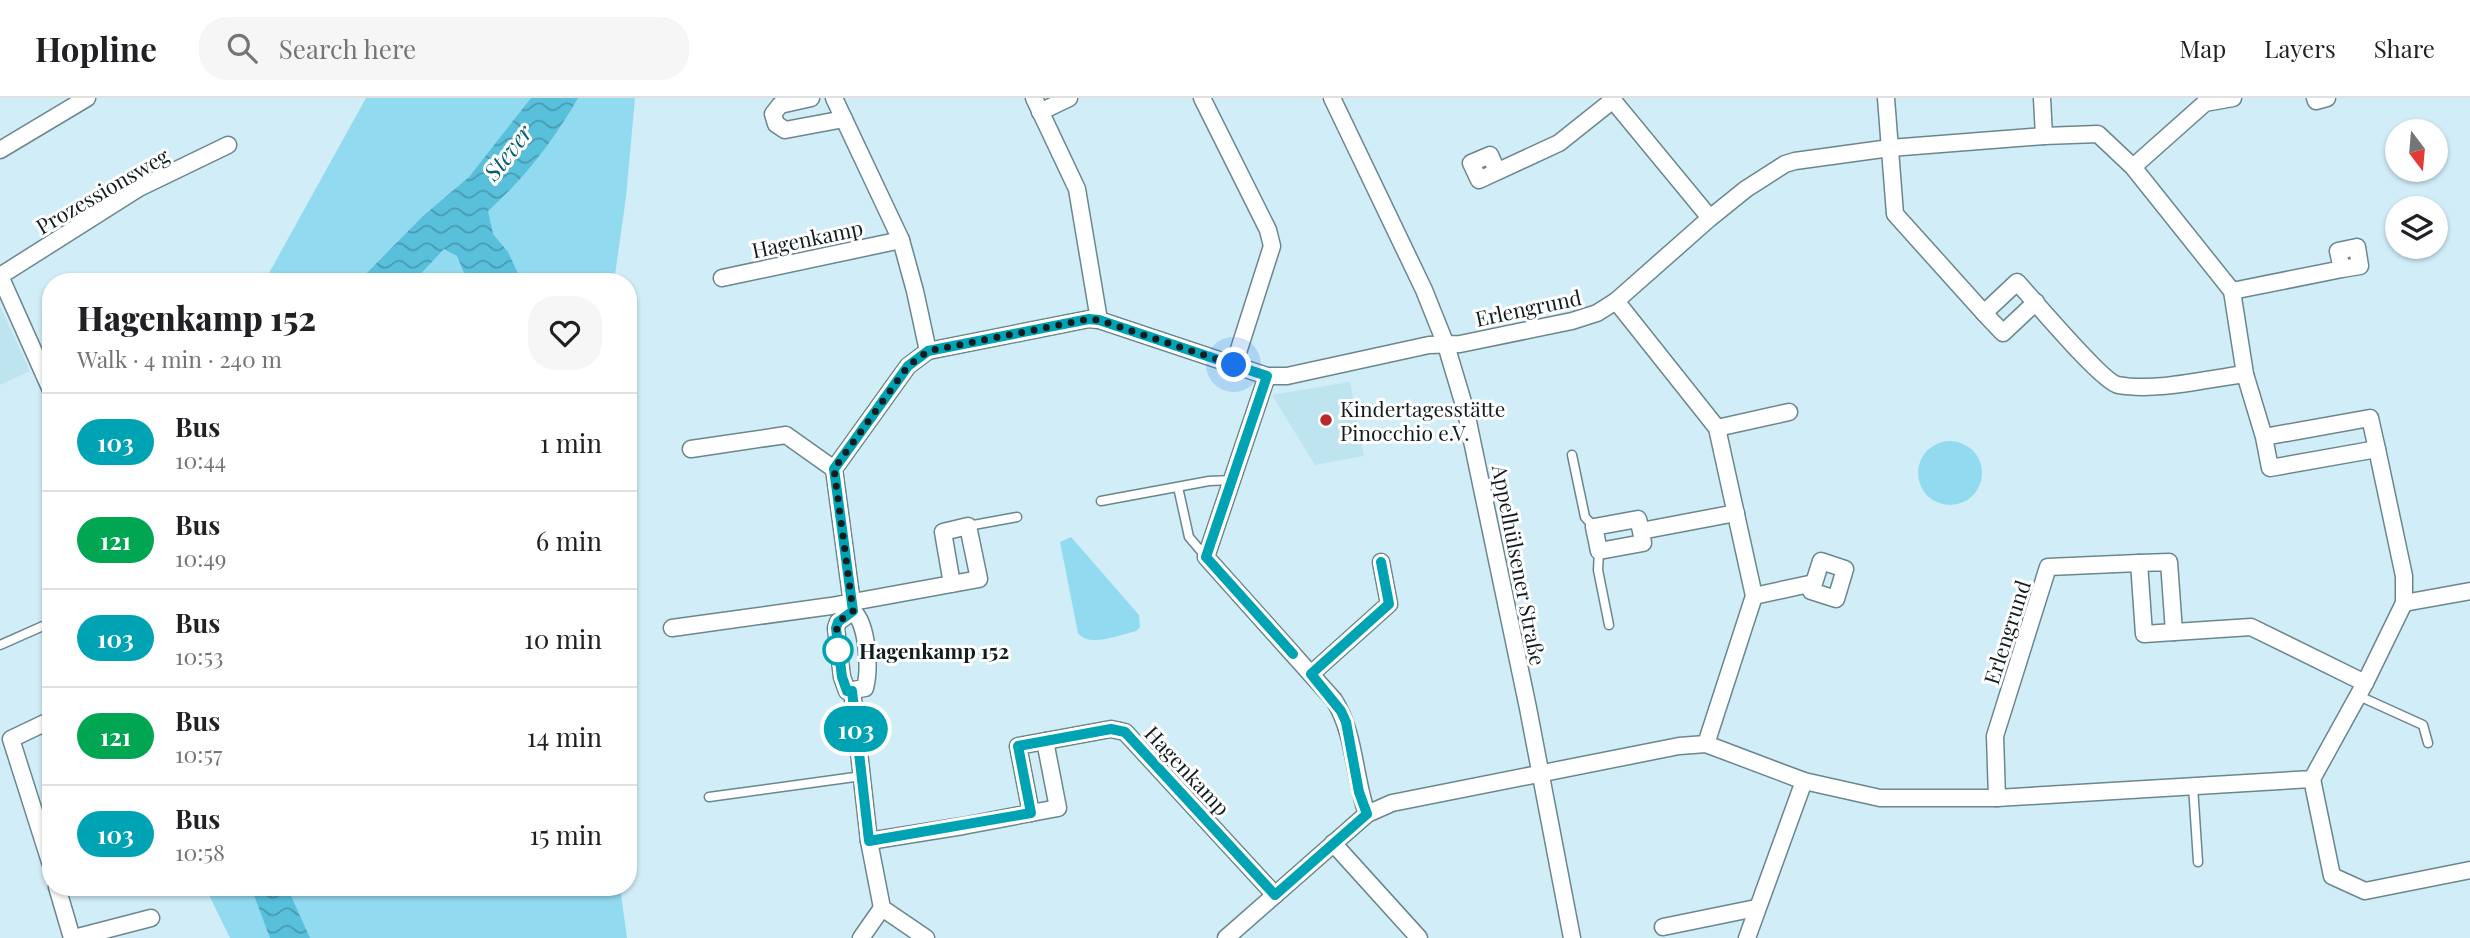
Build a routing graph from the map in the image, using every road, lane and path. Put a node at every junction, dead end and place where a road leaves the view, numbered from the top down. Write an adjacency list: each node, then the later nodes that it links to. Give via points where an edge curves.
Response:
1 (88, 98): 19 (street)
2 (811, 98): 15 (street, via 780,105 773,114 776,124 785,130)
3 (834, 98): 15 (street, Hagenkamp)
4 (1069, 98): 14 (street)
5 (1202, 98): 34 (street, via 1272,246)
6 (1332, 98): 32 (street, Appelhülsener Straße)
7 (1886, 98): 18 (street)
8 (2042, 98): 16 (street)
9 (2233, 98): 13 (street)
10 (2315, 98): 11 (street)
11 (2327, 98)
12 (1612, 99): 21 (street, via 1559,143); 22 (street)
13 (2204, 100): 20 (street)
14 (1037, 105): 31 (street, via 1077,189)
15 (844, 119): 23 (street, Hagenkamp)
16 (2045, 136): 18 (street, Erlengrund); 20 (street, Erlengrund, via 2098,134)
17 (228, 145): 25 (street, Prozessionsweg, via 139,188)
18 (1890, 148): 22 (street, Erlengrund, via 1785,164); 30 (street, via 1895,214)
19 (0, 150)
20 (2133, 167): 27 (street, Erlengrund)
21 (1497, 171)
22 (1710, 218): 28 (street, Erlengrund)
23 (901, 240): 26 (street, Hagenkamp); 33 (street, Hagenkamp)
24 (2342, 269): 27 (street)
25 (0, 276): 35 (street)
26 (722, 278)
27 (2232, 291): 36 (street, Erlengrund)
28 (1616, 301): 32 (street, Erlengrund, via 1572,321); 39 (street)
29 (2036, 302): 30 (street, via 2017,282); 30 (street, via 2003,333); 36 (street, via 2115,385 2154,386)
30 (1984, 313)
31 (1099, 320): 33 (street, via 1079,320); 34 (street)
32 (1446, 345): 37 (street); 75 (street, Appelhülsener Straße, via 1479,465)
33 (928, 351): 44 (street, via 908,366)
34 (1234, 365): 37 (street)
35 (42, 370)
36 (2245, 374): 40 (street, Erlengrund)
37 (1267, 376): 45 (street)
38 (1789, 412): 39 (street)
39 (1717, 428): 48 (street)
40 (2264, 437): 42 (street, via 2370,418); 42 (street, Erlengrund, via 2270,468)
41 (691, 449): 44 (street, via 786,435)
42 (2377, 449): 61 (street, via 2404,576)
43 (1572, 455): 51 (lane, via 1585,517)
44 (834, 469): 62 (street)
45 (1232, 480): 46 (lane); 54 (street)
46 (1178, 487): 47 (lane); 54 (lane, via 1189,537)
47 (1101, 501)
48 (1736, 513): 52 (street); 60 (street)
49 (1017, 517): 50 (lane)
50 (968, 526): 58 (street, via 943,532); 58 (street, via 979,579)
51 (1594, 527): 52 (street, via 1638,519); 53 (street)
52 (1641, 531): 53 (street, via 1643,543)
53 (1599, 551): 64 (lane, via 1598,570)
54 (1206, 557): 68 (street)
55 (1381, 562): 68 (street, via 1389,604)
56 (2139, 563): 66 (street, Erlengrund, via 2169,562); 66 (street, via 2144,634); 81 (street, Erlengrund, via 2048,567 1995,736)
57 (1814, 583): 60 (street)
58 (952, 584): 62 (street)
59 (2470, 591): 61 (street)
60 (1754, 596): 74 (street)
61 (2404, 603): 69 (street)
62 (853, 606): 65 (street); 70 (street, via 836,628 842,677 847,691); 70 (street, via 862,624 869,673 865,688)
63 (42, 625): 67 (lane)
64 (1609, 625)
65 (672, 628)
66 (2174, 632): 69 (street, via 2252,626)
67 (0, 645)
68 (1311, 674): 83 (street, via 1346,722)
69 (2362, 689): 73 (lane, via 2423,725); 77 (street)
70 (852, 691): 76 (street)
71 (42, 724): 84 (street, via 11,738)
72 (1045, 741): 82 (street, Hagenkamp, via 1018,746); 82 (street, via 1058,808); 89 (street, Hagenkamp, via 1111,729 1125,732)
73 (2428, 743)
74 (1706, 744): 75 (street); 78 (street)
75 (1540, 774): 83 (street, via 1392,803); 100 (street, Appelhülsener Straße)
76 (862, 776): 80 (lane); 85 (street)
77 (2312, 779): 79 (street); 88 (street, via 2332,876 2365,891)
78 (1804, 781): 81 (street, via 1880,798); 92 (street)
79 (2193, 786): 81 (street); 87 (lane)
80 (709, 797)
81 (1997, 798)
82 (1031, 813): 85 (street)
83 (1367, 814): 86 (street)
84 (42, 837)
85 (869, 841): 91 (street)
86 (1333, 843): 89 (street); 99 (street)
87 (2198, 862)
88 (2470, 870)
89 (1275, 895): 98 (street)
90 (60, 896): 95 (street)
91 (882, 908): 96 (street); 97 (street)
92 (1756, 908): 94 (street); 101 (street)
93 (151, 918): 95 (street)
94 (1663, 927)
95 (73, 938)
96 (861, 938)
97 (926, 938)
98 (1226, 938)
99 (1419, 938)
100 (1572, 938)
101 (1747, 938)

